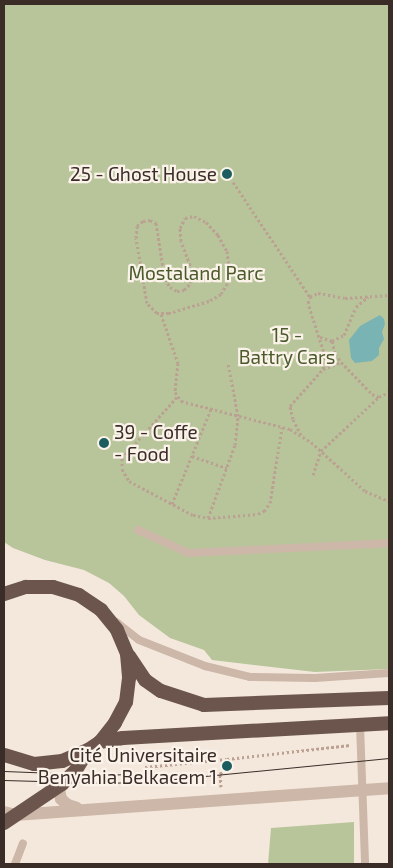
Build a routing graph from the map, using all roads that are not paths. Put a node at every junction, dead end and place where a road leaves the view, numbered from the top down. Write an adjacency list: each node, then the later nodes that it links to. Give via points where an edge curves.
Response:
1 (138, 530): 2 (lane, via 188,553)
2 (389, 543)
3 (4, 587): 4 (highway)
4 (26, 587): 5 (highway); 6 (highway, via 53,587 70,592)
5 (4, 594)
6 (101, 610): 7 (highway, via 117,630); 8 (lane, via 138,640 205,666 250,677 315,678)
7 (127, 654): 9 (highway, via 145,680 161,691 204,705); 12 (highway, via 130,678 126,702)
8 (389, 673)
9 (389, 698)
10 (389, 724): 11 (highway)
11 (360, 725): 12 (highway); 17 (lane)
12 (100, 742): 13 (highway)
13 (88, 750): 14 (highway, via 62,762 34,764); 15 (highway, via 76,770)
14 (4, 755)
15 (62, 784): 18 (street, via 60,794 64,802); 19 (highway)
16 (389, 788): 17 (street)
17 (362, 790): 18 (street); 23 (lane)
18 (82, 809): 19 (street)
19 (10, 813): 20 (highway)
20 (4, 823)
21 (23, 843): 22 (lane)
22 (15, 864)
23 (365, 864)

